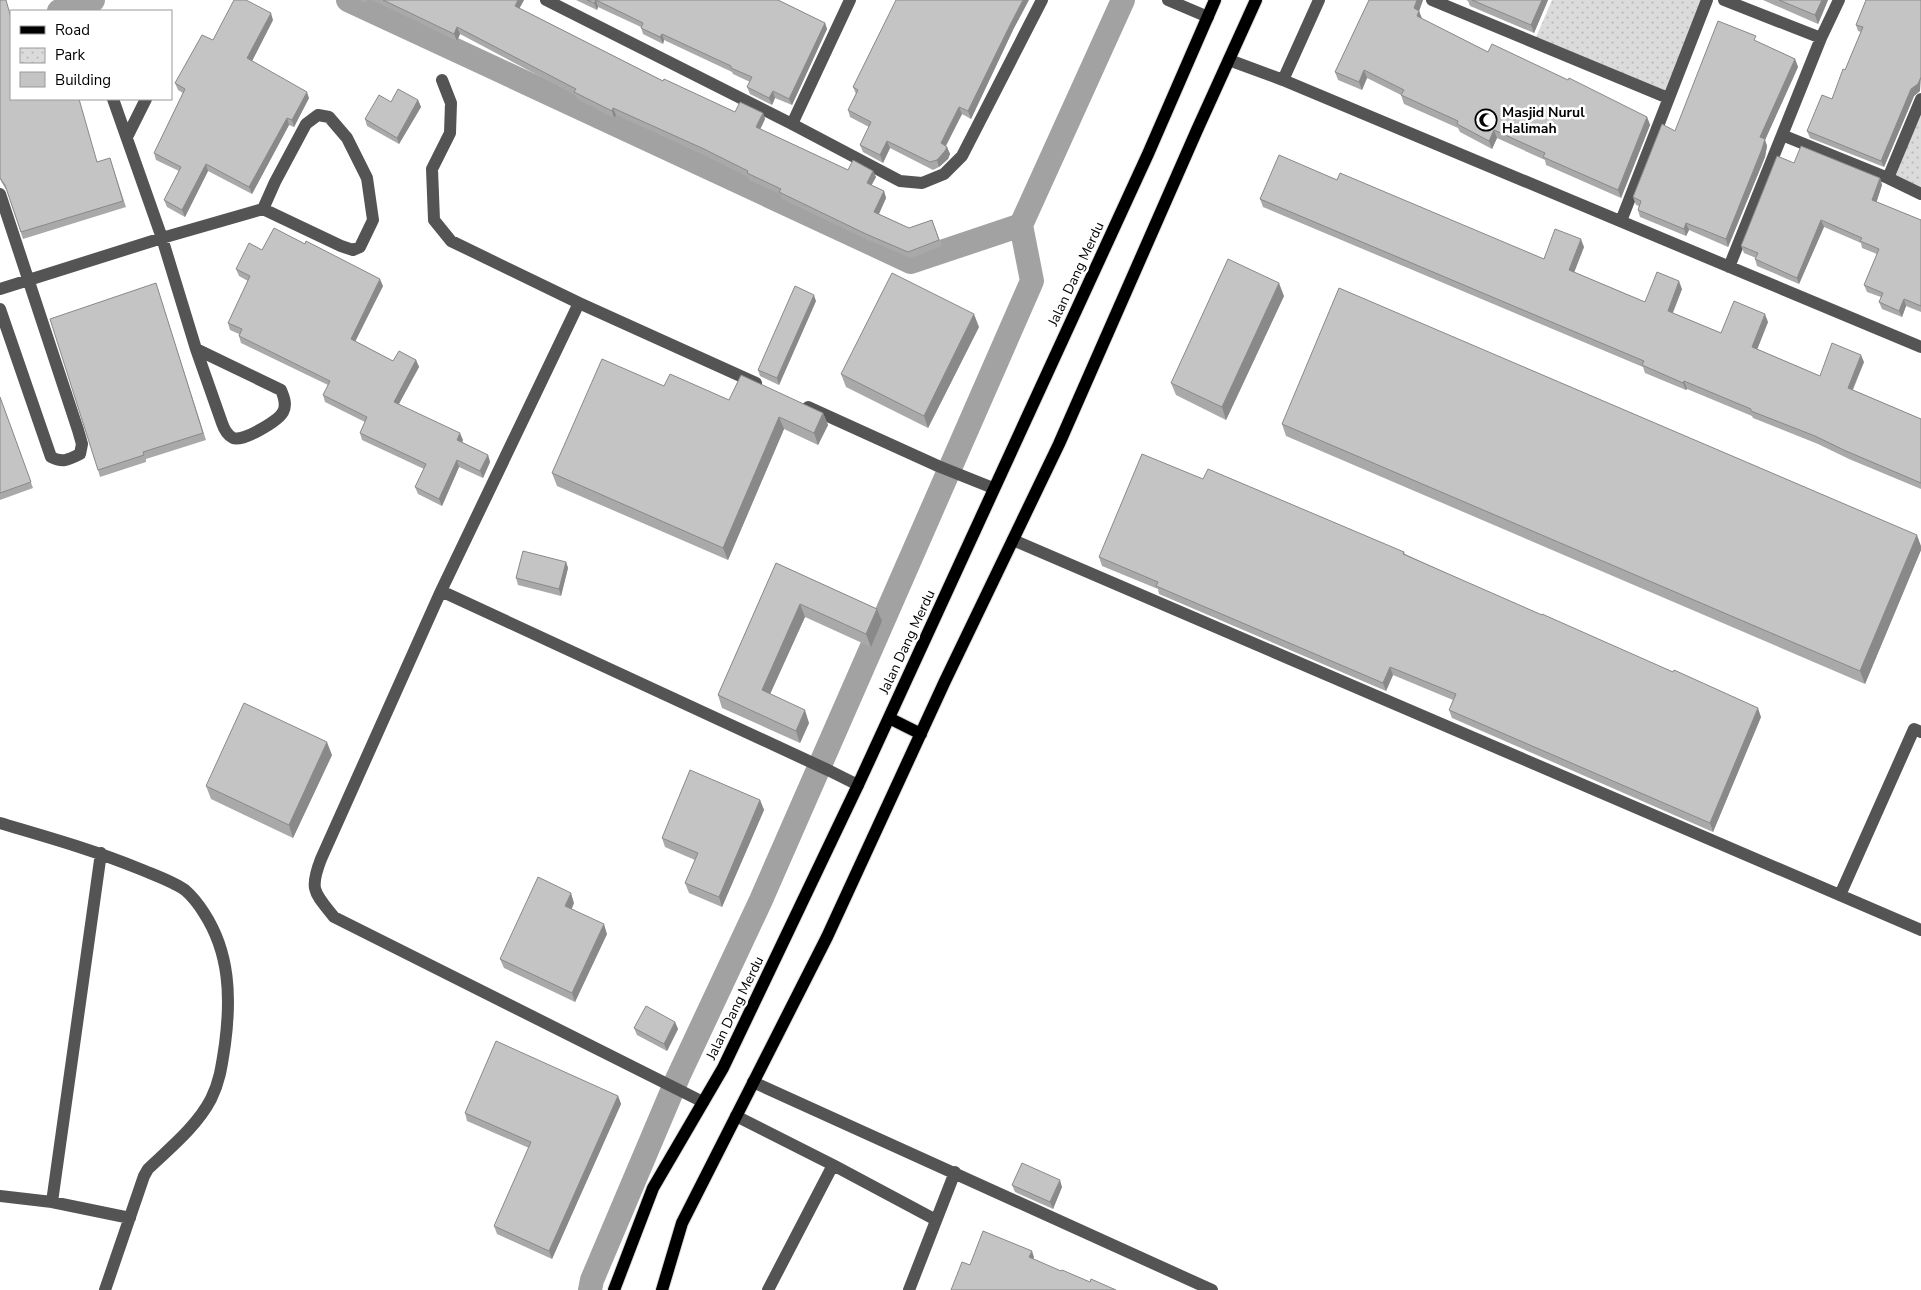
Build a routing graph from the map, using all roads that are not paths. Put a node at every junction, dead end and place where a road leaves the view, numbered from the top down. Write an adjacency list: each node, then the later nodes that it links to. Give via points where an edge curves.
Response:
1 (546, 0): 21 (street)
2 (1042, 0): 21 (street, via 962,156 944,174 922,183 900,181)
3 (1168, 0): 12 (street)
4 (1215, 0): 12 (main road, Jalan Dang Merdu)
5 (1256, 0): 14 (main road)
6 (1318, 0): 16 (street)
7 (1432, 0): 17 (street)
8 (1707, 0): 17 (street)
9 (1724, 0): 13 (street)
10 (1839, 0): 13 (street)
11 (846, 1): 21 (street)
12 (1208, 17): 39 (main road, Jalan Dang Merdu)
13 (1821, 38): 22 (street)
14 (1229, 60): 16 (street); 40 (main road, via 1059,444)
15 (442, 80): 33 (street, via 451,103 450,133 432,169 434,220 451,241)
16 (1283, 80): 28 (street)
17 (1668, 98): 28 (street)
18 (1921, 99): 24 (street)
19 (113, 100): 23 (street)
20 (145, 100): 23 (street)
21 (792, 124)
22 (1782, 135): 24 (street); 30 (street)
23 (126, 137): 29 (street)
24 (1888, 178): 26 (street)
25 (0, 194): 31 (street)
26 (1921, 194)
27 (263, 209): 27 (street, via 306,124 318,116 329,118 348,138 367,178 372,220 365,241 353,250); 29 (street)
28 (1621, 221): 30 (street)
29 (162, 238): 31 (street); 36 (street)
30 (1730, 267): 35 (street)
31 (28, 281): 32 (street); 34 (street, via 82,444 80,454 71,459 60,461 51,457)
32 (0, 289)
33 (578, 303): 37 (street); 41 (street)
34 (0, 309)
35 (1921, 347)
36 (196, 349): 36 (street, via 281,390 285,400 284,412 244,438 234,439 222,423)
37 (771, 390)
38 (797, 402): 39 (street)
39 (993, 488): 42 (main road, Jalan Dang Merdu)
40 (1013, 540): 44 (main road); 48 (street)
41 (441, 591): 45 (street); 51 (street, via 321,859 313,880 318,897 334,917)
42 (888, 718): 44 (main road); 45 (main road, Jalan Dang Merdu)
43 (1921, 732): 48 (street, via 1914,729)
44 (921, 734): 50 (main road, via 827,937)
45 (858, 785): 51 (main road, Jalan Dang Merdu, via 723,1068)
46 (0, 823): 47 (street)
47 (101, 853): 56 (street); 57 (street, via 185,890 212,924 228,979 229,1012 220,1079 205,1109 148,1169)
48 (1840, 895): 49 (street)
49 (1921, 930)
50 (753, 1082): 52 (main road); 54 (street)
51 (703, 1102): 60 (main road, Jalan Dang Merdu, via 653,1188)
52 (736, 1116): 53 (street); 61 (main road, via 682,1223)
53 (833, 1165): 58 (street); 62 (street)
54 (954, 1172): 58 (street); 64 (street)
55 (0, 1196): 56 (street)
56 (52, 1202): 57 (street)
57 (130, 1218): 59 (street)
58 (936, 1220): 63 (street)
59 (105, 1290)
60 (614, 1290)
61 (662, 1290)
62 (768, 1290)
63 (909, 1290)
64 (1212, 1290)

